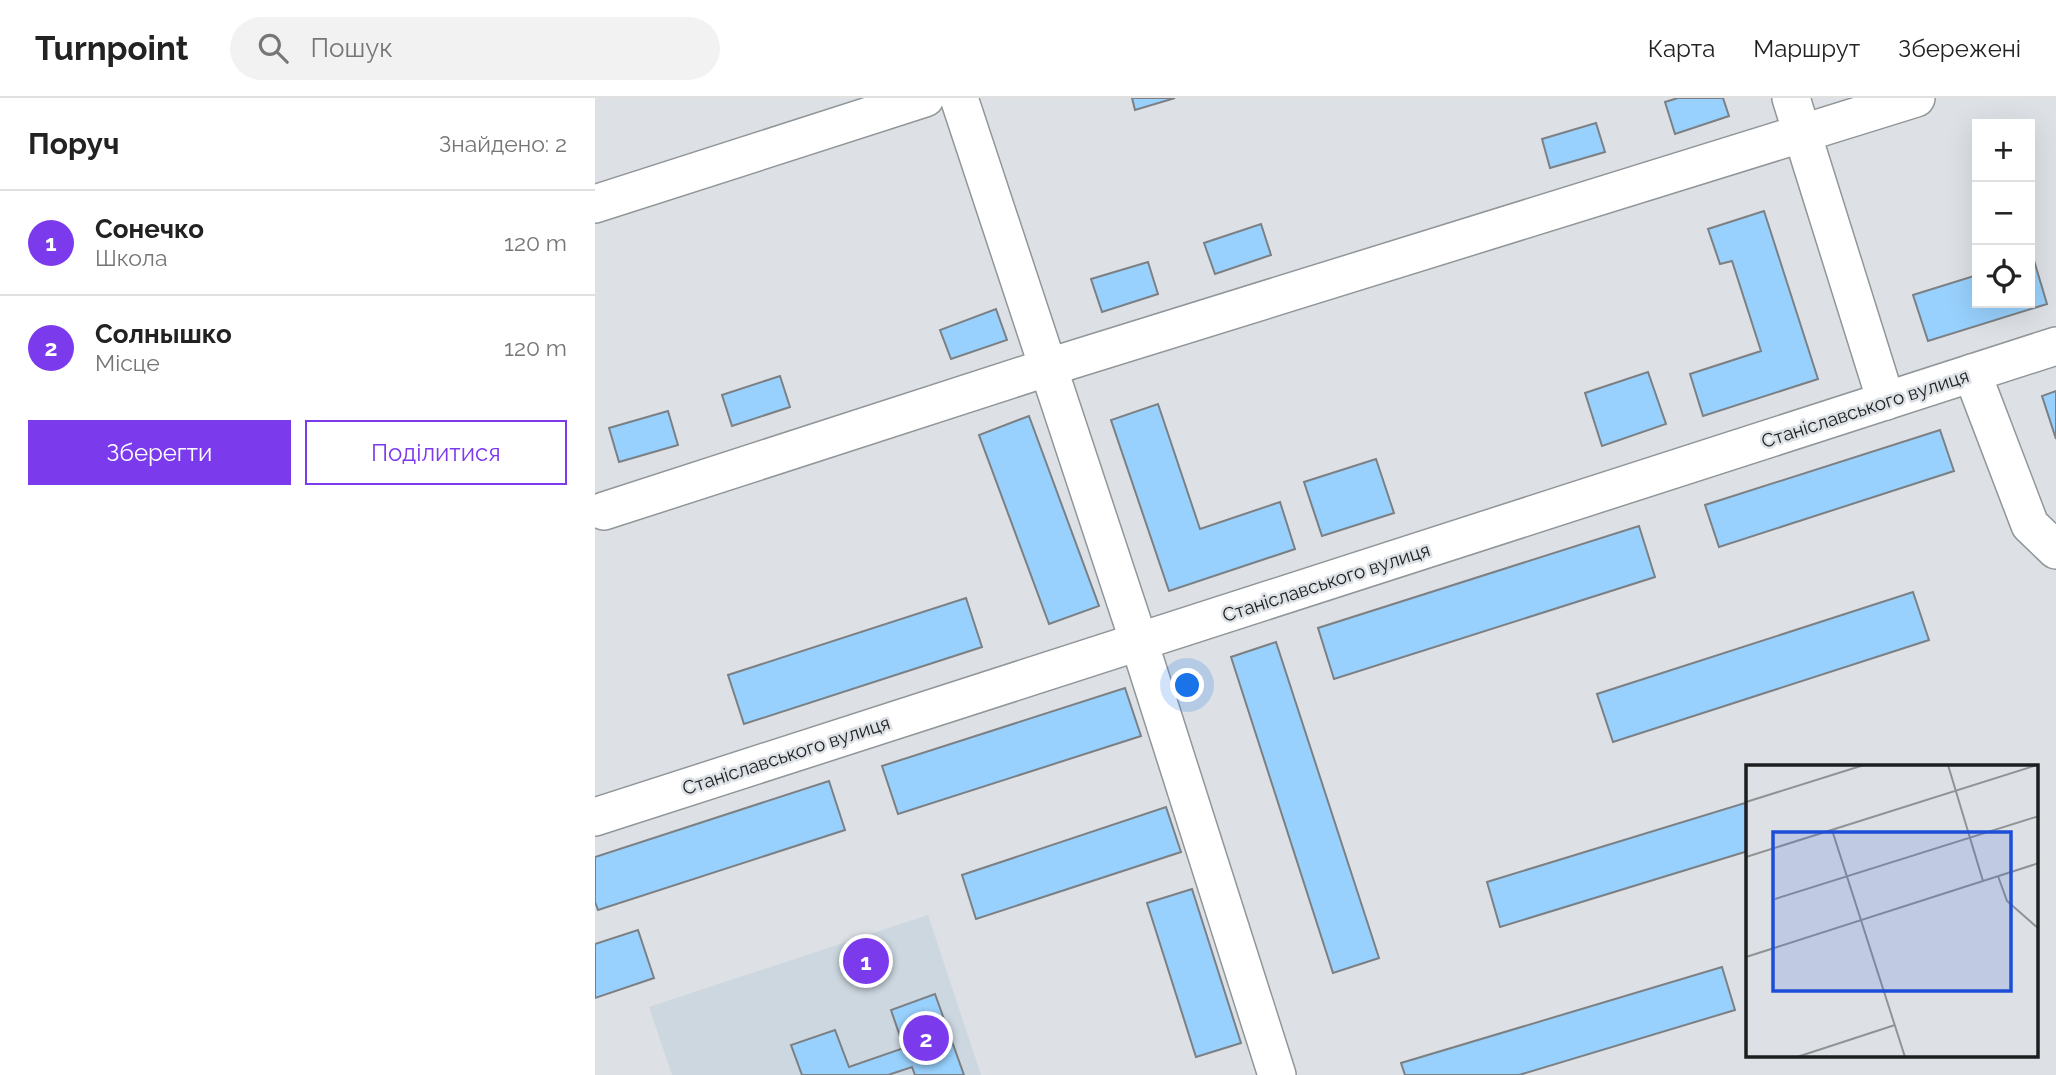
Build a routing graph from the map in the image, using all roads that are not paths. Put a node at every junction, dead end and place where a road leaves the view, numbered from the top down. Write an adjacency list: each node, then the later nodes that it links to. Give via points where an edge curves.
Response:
1 (925, 98): 6 (street)
2 (959, 98): 8 (street)
3 (1791, 98): 5 (street)
4 (1916, 98): 5 (street)
5 (1802, 133): 8 (street); 10 (street)
6 (595, 204)
7 (2056, 346): 9 (street, Станіславського вулиця)
8 (1049, 368): 11 (street); 13 (street)
9 (1972, 373): 10 (street, Станіславського вулиця); 12 (street, via 2030,525)
10 (1886, 401): 13 (street, Станіславського вулиця)
11 (604, 511)
12 (2056, 550)
13 (1139, 642): 14 (street, Станіславського вулиця); 15 (street)
14 (595, 817)
15 (1277, 1075)

